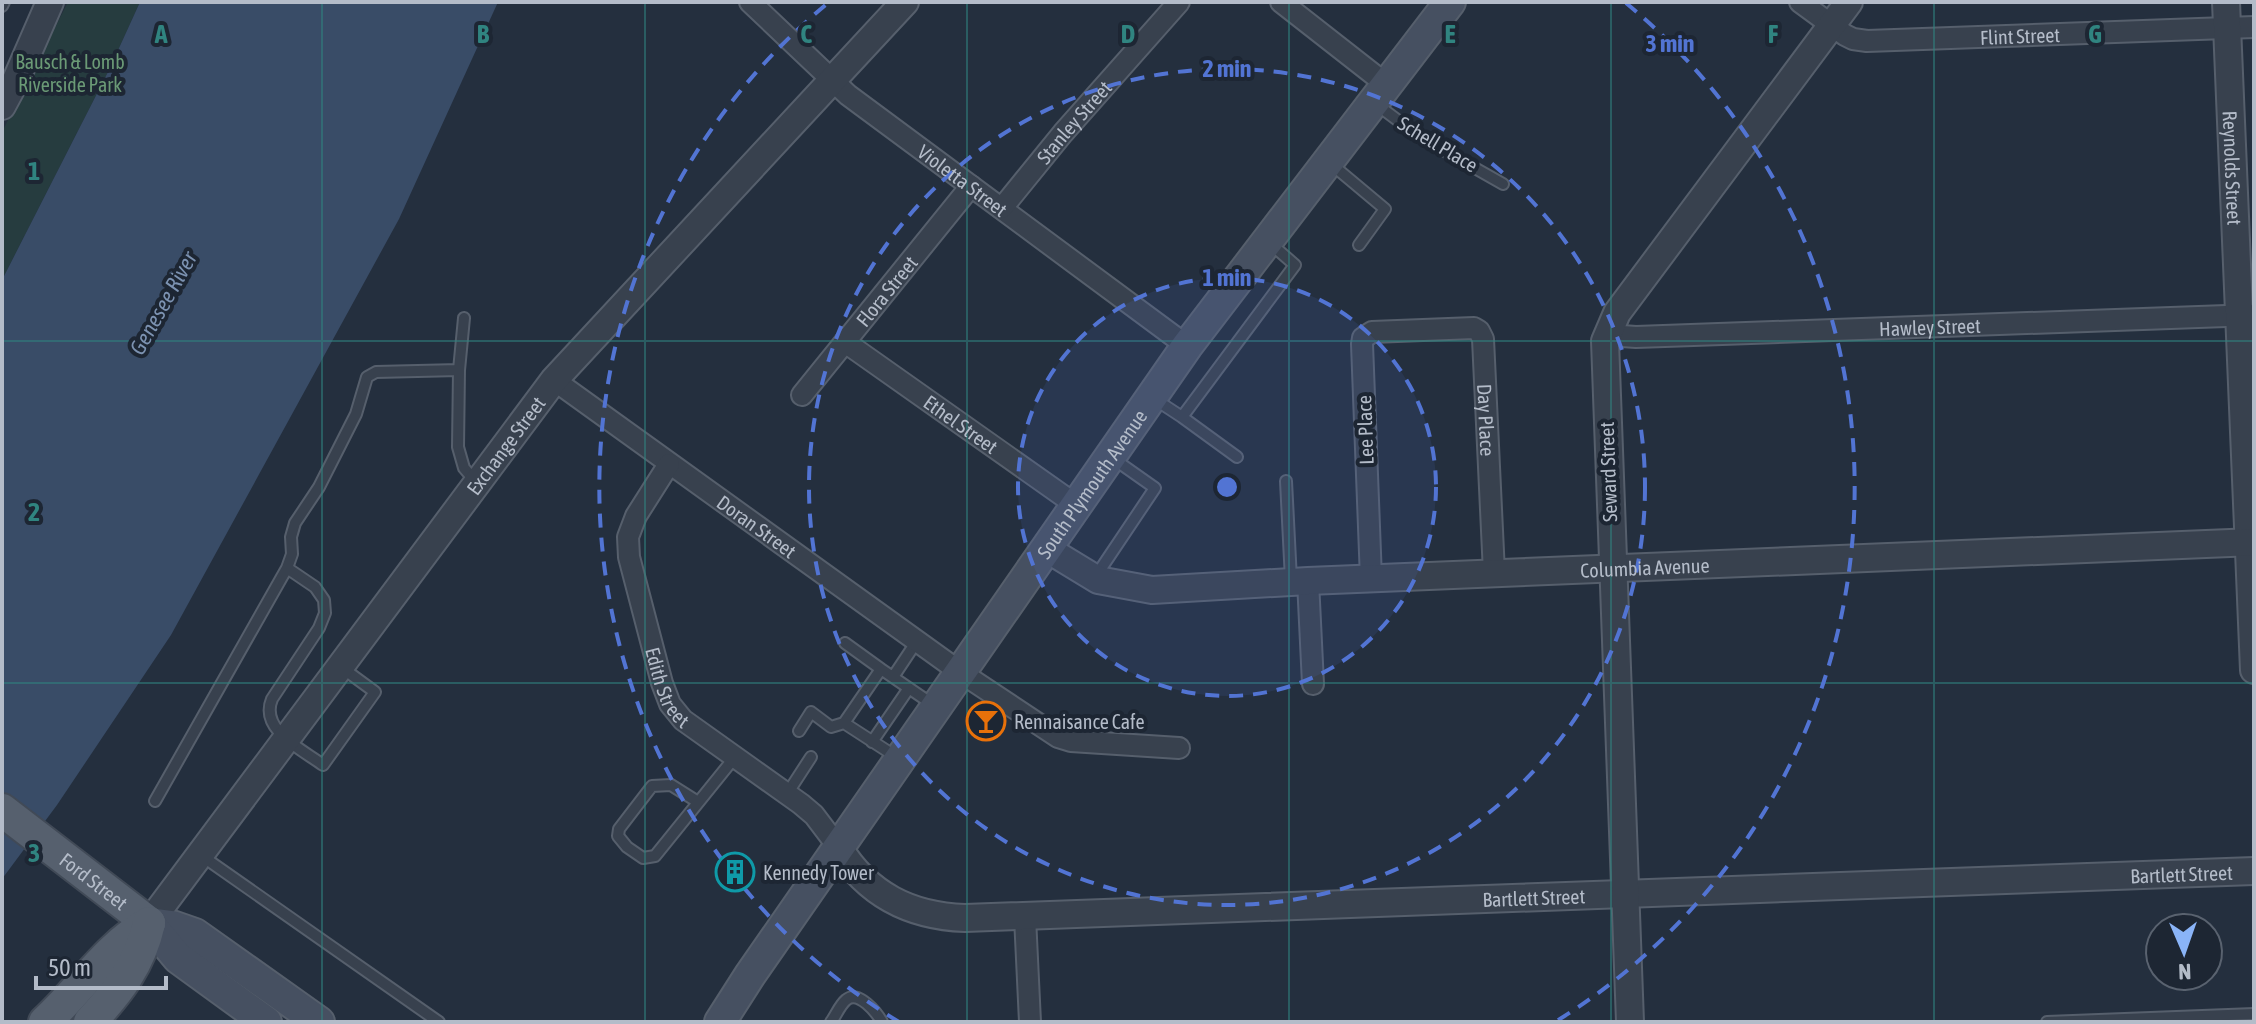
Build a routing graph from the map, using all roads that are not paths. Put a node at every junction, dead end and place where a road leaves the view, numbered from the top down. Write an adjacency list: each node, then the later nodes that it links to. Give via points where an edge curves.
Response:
1 (750, 2): 12 (street, Violetta Street)
2 (905, 2): 12 (street, Exchange Street)
3 (1179, 2): 18 (street, Stanley Street)
4 (1281, 2): 13 (street)
5 (1450, 2): 13 (main road, South Plymouth Avenue)
6 (1800, 2): 10 (street, Flint Street)
7 (1849, 2): 10 (street, Seward Street)
8 (45, 6): 14 (street)
9 (2226, 15): 10 (street, Flint Street, via 1867,41); 11 (street, Flint Street); 21 (street, Reynolds Street)
10 (1830, 25): 24 (street, Seward Street)
11 (2254, 27)
12 (832, 80): 17 (street, Violetta Street); 28 (street, Exchange Street)
13 (1381, 94): 15 (main road, South Plymouth Avenue); 16 (lane, Schell Place, via 1420,137)
14 (2, 106)
15 (1329, 162): 19 (main road, South Plymouth Avenue); 20 (lane, via 1385,209)
16 (1503, 184)
17 (971, 186): 18 (street, Violetta Street); 25 (street, Flora Street)
18 (1002, 208): 26 (street, Violetta Street)
19 (1268, 241): 26 (main road, South Plymouth Avenue); 31 (lane, via 1295,265)
20 (1359, 245)
21 (2246, 315): 24 (street, Hawley Street, via 1636,337); 38 (street, Reynolds Street)
22 (464, 318): 27 (lane)
23 (1418, 330): 42 (street, Day Place, via 1474,328 1483,339); 44 (street, Lee Place, via 1372,332 1363,338)
24 (1607, 331): 41 (street, Seward Street)
25 (845, 342): 29 (street, Flora Street); 37 (street, Ethel Street)
26 (1187, 346): 30 (main road, South Plymouth Avenue)
27 (459, 370): 36 (lane, via 459,454); 40 (lane, via 376,372 367,377 356,414 295,523)
28 (554, 380): 34 (street, Doran Street); 36 (street, Exchange Street)
29 (802, 395)
30 (1152, 396): 31 (lane); 32 (main road, South Plymouth Avenue)
31 (1182, 417): 33 (lane)
32 (1110, 456): 37 (main road, South Plymouth Avenue); 43 (lane, via 1155,488)
33 (1237, 457)
34 (669, 464): 46 (street, Doran Street); 61 (street, Edith Street, via 636,516 628,537 629,557 670,704 683,720)
35 (1286, 481): 45 (lane)
36 (477, 483): 48 (street, Exchange Street)
37 (1076, 505): 39 (main road, South Plymouth Avenue)
38 (2251, 542): 41 (street, Columbia Avenue); 50 (street, Reynolds Street)
39 (1047, 549): 43 (street, Columbia Avenue); 51 (main road, South Plymouth Avenue)
40 (287, 568): 58 (lane, via 315,587 325,613 270,705 270,719); 65 (lane)
41 (1612, 569): 42 (street, Columbia Avenue); 71 (street, Seward Street)
42 (1494, 573): 44 (street, Columbia Avenue)
43 (1095, 578): 45 (street, Columbia Avenue, via 1152,590)
44 (1371, 579): 45 (street, Columbia Avenue)
45 (1300, 581): 53 (street)
46 (917, 641): 51 (street, Doran Street); 52 (lane)
47 (845, 643): 49 (lane)
48 (341, 667): 58 (street, Exchange Street); 58 (lane, via 375,692 323,765)
49 (881, 669): 52 (lane); 56 (lane)
50 (2254, 670)
51 (960, 672): 55 (main road, South Plymouth Avenue); 60 (street, Doran Street, via 1064,740)
52 (893, 677): 54 (lane)
53 (1313, 684)
54 (909, 688): 55 (lane); 59 (lane, via 886,714)
55 (936, 707): 63 (main road, South Plymouth Avenue)
56 (844, 723): 57 (lane, via 831,727 811,712); 59 (lane)
57 (799, 731)
58 (287, 738): 69 (street, Exchange Street)
59 (872, 742): 63 (lane)
60 (1179, 748)
61 (735, 757): 64 (street, Edith Street); 66 (lane)
62 (811, 757): 64 (lane)
63 (900, 759): 68 (main road, South Plymouth Avenue)
64 (787, 794): 68 (street, Edith Street, via 814,815)
65 (155, 801)
66 (698, 802): 66 (lane, via 655,856 643,858 618,836 655,785 671,785)
67 (2, 810): 73 (main road, Ford Street)
68 (839, 848): 72 (street, Bartlett Street, via 857,874 913,911 946,917); 74 (main road, South Plymouth Avenue)
69 (200, 855): 73 (street, Exchange Street); 80 (lane)
70 (2254, 871): 71 (street, Bartlett Street)
71 (1625, 895): 72 (street, Bartlett Street); 86 (street, Seward Street)
72 (1025, 917): 85 (street)
73 (149, 923): 75 (main road, Ford Street, via 178,958); 77 (main road, via 116,946); 78 (main road, via 127,979); 79 (main road, Ford Street, via 195,934)
74 (750, 975): 81 (main road, South Plymouth Avenue); 82 (main road, South Plymouth Avenue)
75 (254, 1013)
76 (2254, 1014): 87 (lane)
77 (45, 1022)
78 (90, 1022)
79 (319, 1022)
80 (439, 1022)
81 (713, 1022)
82 (720, 1022)
83 (831, 1022): 84 (lane, via 851,997 875,1011)
84 (882, 1022)
85 (1030, 1022)
86 (1630, 1022)
87 (2047, 1022)

